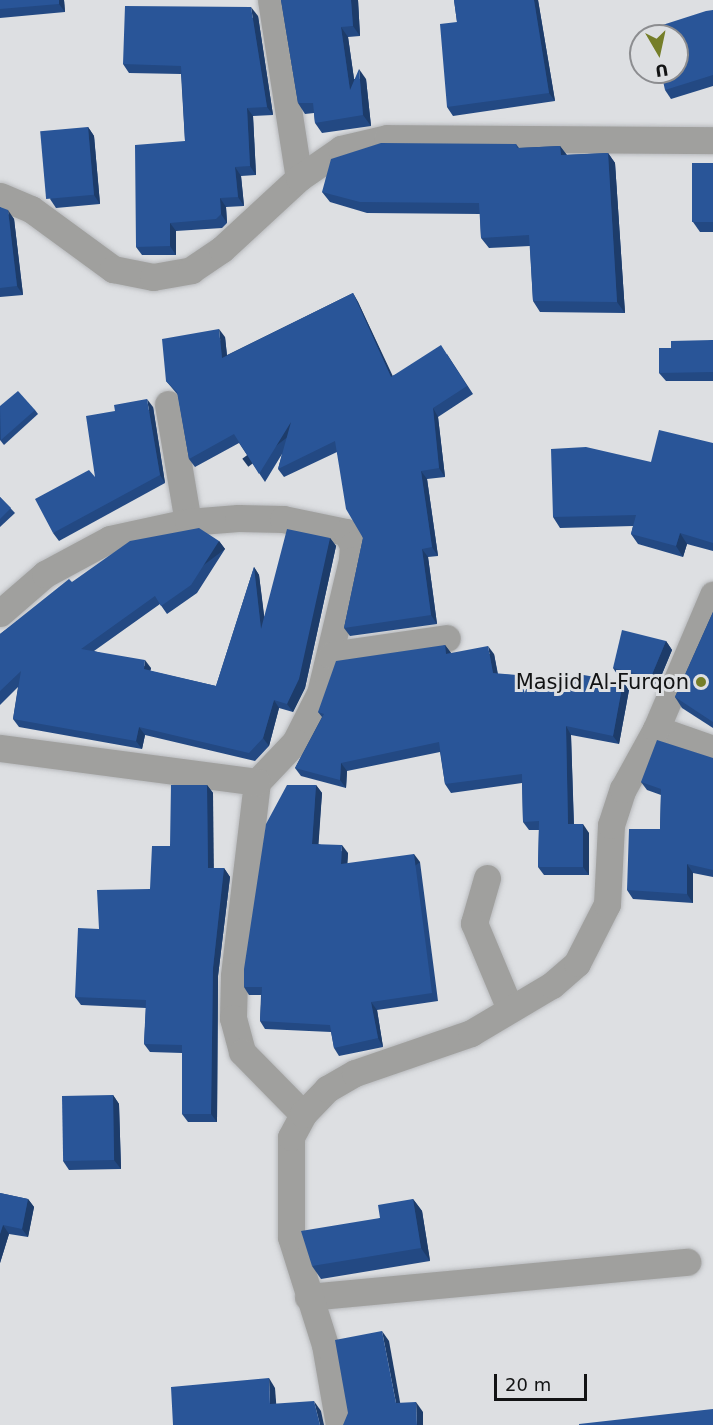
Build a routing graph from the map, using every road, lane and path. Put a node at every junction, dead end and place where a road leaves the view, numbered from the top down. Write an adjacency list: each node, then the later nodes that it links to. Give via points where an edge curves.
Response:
1 (271, 0): 3 (street)
2 (713, 140): 3 (street, via 387,138 341,149)
3 (299, 178): 4 (street, via 222,249 191,270 153,277 113,269 30,209)
4 (0, 196)
5 (168, 404): 6 (street)
6 (188, 522): 8 (street, via 110,539 45,574); 10 (street, via 283,519 346,532 353,545 352,560)
7 (713, 595): 11 (street)
8 (0, 613)
9 (447, 638): 10 (street)
10 (331, 655): 14 (street, via 307,722)
11 (656, 729): 13 (street); 16 (street, via 623,789 611,825 607,904 596,935 569,970)
12 (0, 748): 14 (street)
13 (713, 749)
14 (257, 782): 17 (street, via 233,1018 242,1052)
15 (487, 878): 16 (street, via 474,923)
16 (510, 1009): 17 (street, via 471,1033 355,1073 327,1089)
17 (303, 1114): 19 (street, via 291,1137 287,1201 291,1237)
18 (687, 1262): 19 (street)
19 (308, 1298): 20 (street, via 334,1382)
20 (339, 1425)

